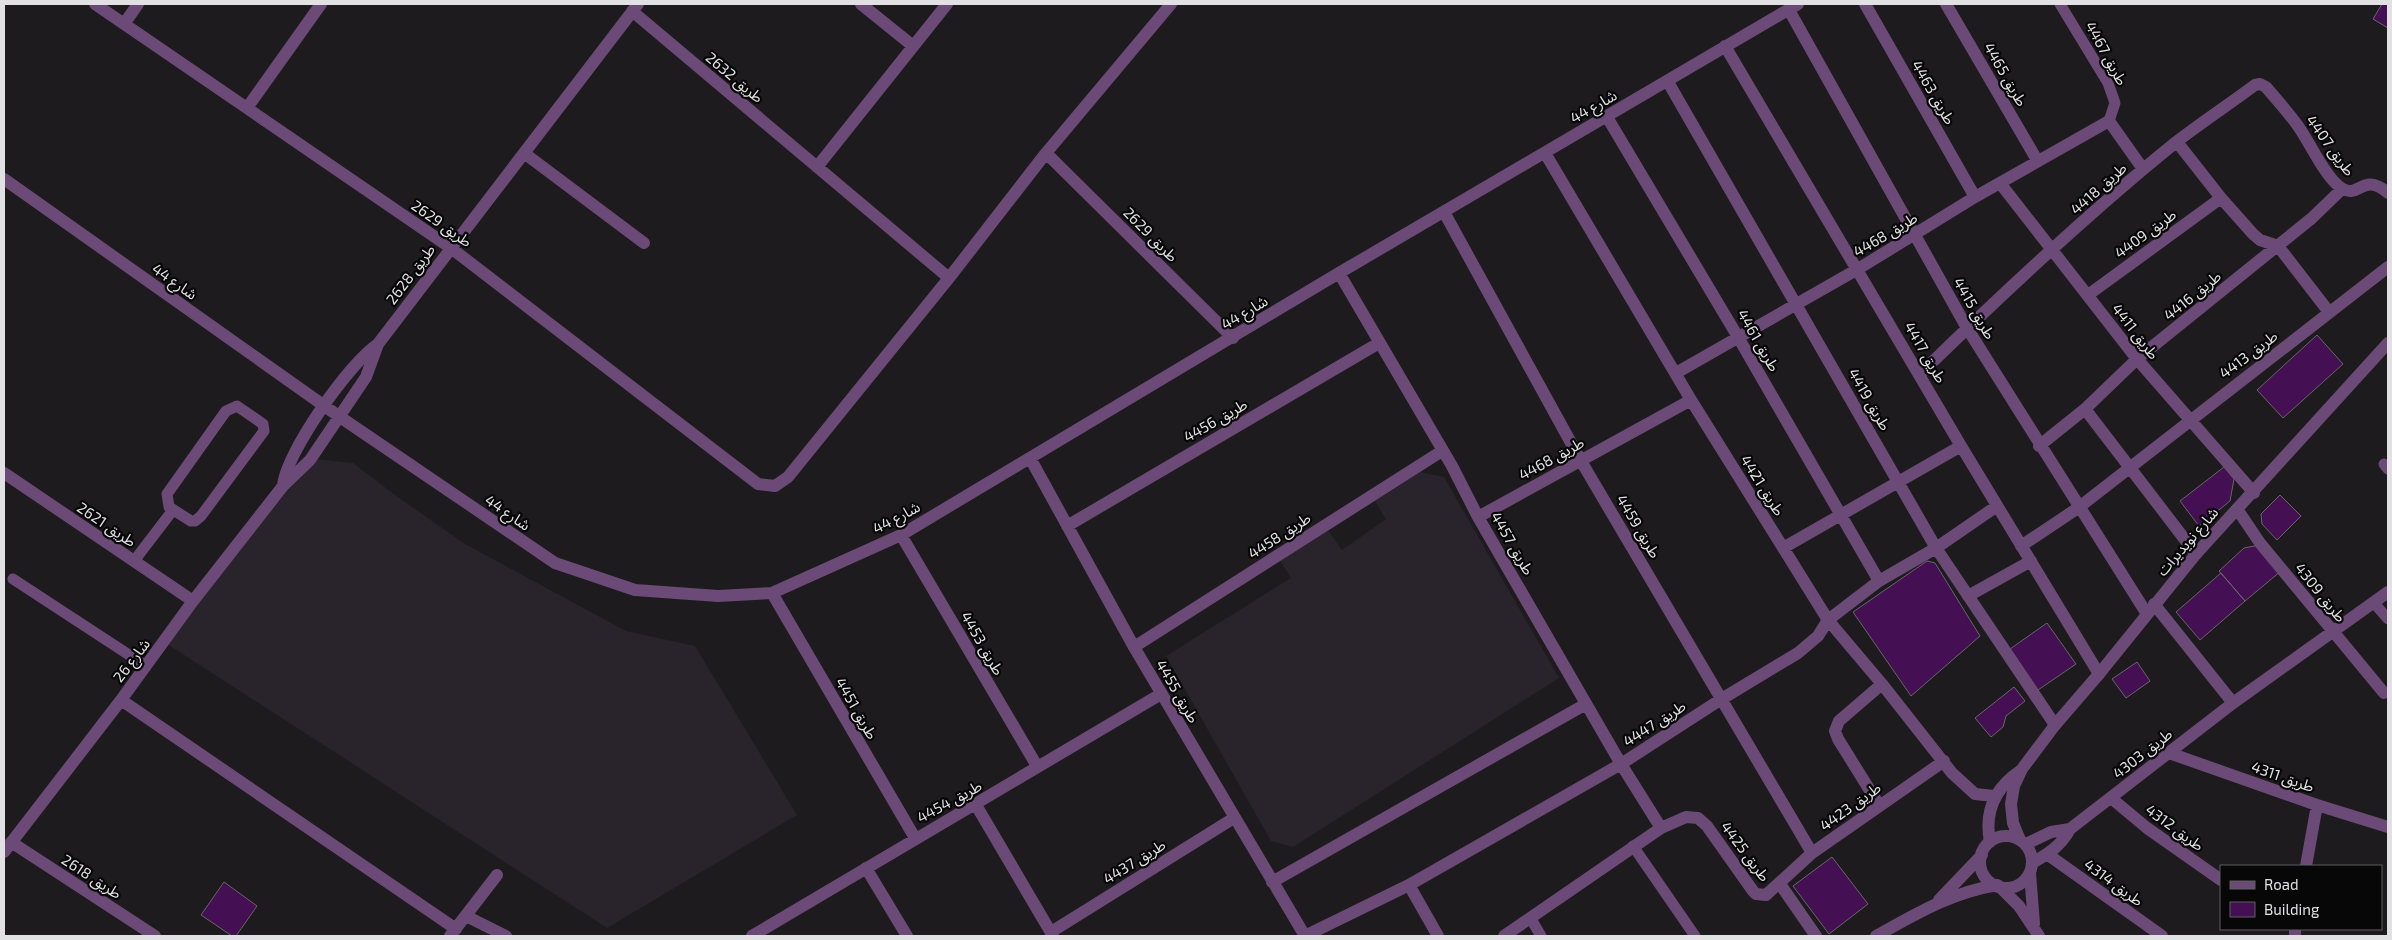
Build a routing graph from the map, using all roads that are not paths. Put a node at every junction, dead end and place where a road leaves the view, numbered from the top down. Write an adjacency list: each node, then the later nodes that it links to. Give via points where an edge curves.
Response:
1 (95, 4): 12 (street, طريق 2629)
2 (138, 4): 12 (street)
3 (321, 4): 17 (street)
4 (861, 4): 13 (street)
5 (947, 4): 13 (street)
6 (1171, 4): 21 (street)
7 (1865, 4): 31 (street, طريق 4463)
8 (1946, 4): 24 (street, طريق 4465)
9 (2060, 4): 19 (lane, طريق 4467, via 2108,83 2115,103)
10 (1793, 7): 14 (street, شارع 44); 34 (street, طريق 4415)
11 (635, 8): 23 (street, طريق 2628); 25 (street, طريق 2632)
12 (124, 24): 17 (street, طريق 2629)
13 (913, 46): 25 (street)
14 (1725, 46): 15 (street, شارع 44); 40 (street, طريق 4417)
15 (1668, 82): 18 (street, شارع 44); 44 (street, طريق 4419)
16 (2260, 84): 20 (street, طريق 4418); 29 (street, طريق 4407, via 2297,125 2321,164)
17 (247, 108): 37 (street, طريق 2629)
18 (1607, 117): 22 (street, شارع 44); 47 (street, طريق 4461)
19 (2110, 121): 24 (street, طريق 4468); 26 (street)
20 (2177, 142): 26 (street, طريق 4418); 32 (street)
21 (1046, 153): 42 (street); 48 (street, طريق 2629)
22 (1545, 153): 33 (street, شارع 44); 53 (street, طريق 4421)
23 (524, 154): 35 (street); 37 (street, طريق 2628)
24 (2037, 160): 28 (street, طريق 4468)
25 (817, 167): 42 (street, طريق 2632)
26 (2143, 170): 38 (street, طريق 4418)
27 (4, 180): 56 (street, شارع 44)
28 (2000, 183): 31 (street, طريق 4468); 38 (street, طريق 4411)
29 (2342, 189): 30 (street, طريق 4407, via 2350,191 2370,183 2380,185); 36 (street, طريق 4416)
30 (2388, 193)
31 (1975, 197): 34 (street, طريق 4468)
32 (2221, 198): 36 (street, via 2260,240); 43 (street, طريق 4409)
33 (1444, 212): 41 (street, شارع 44); 64 (street, طريق 4459)
34 (1914, 235): 40 (street, طريق 4468); 46 (street, طريق 4415)
35 (644, 243)
36 (2278, 246): 45 (street); 52 (street, طريق 4416)
37 (451, 248): 42 (street, طريق 2629, via 758,484 775,486 788,477); 51 (street, طريق 2628)
38 (2053, 249): 43 (street, طريق 4411); 46 (street, طريق 4418)
39 (2388, 267): 45 (street, طريق 4413)
40 (1858, 269): 44 (street, طريق 4468); 54 (street, طريق 4417)
41 (1339, 273): 48 (street, شارع 44); 49 (street, طريق 4457)
42 (949, 278)
43 (2088, 295): 52 (street, طريق 4411)
44 (1796, 303): 47 (street, طريق 4468); 67 (street, طريق 4419)
45 (2329, 312): 59 (street, طريق 4413)
46 (1967, 328): 54 (street, طريق 4418); 61 (street, طريق 4415)
47 (1738, 337): 53 (street, طريق 4468); 75 (street, طريق 4461)
48 (1232, 338): 63 (street, شارع 44)
49 (1379, 343): 62 (street, طريق 4457); 76 (street, طريق 4456)
50 (2388, 343): 69 (street, شارع نويديرات)
51 (378, 344): 56 (street, طريق 2628, via 361,356); 58 (street, طريق 2628, via 366,377)
52 (2137, 359): 57 (street, طريق 4416); 59 (street, طريق 4411)
53 (1676, 372): 55 (street, طريق 4421)
54 (1920, 374): 60 (street, طريق 4417)
55 (1691, 400): 64 (street, طريق 4468); 79 (street, طريق 4421)
56 (324, 406): 58 (street, شارع 44); 68 (street, شارع 26, via 288,465)
57 (2085, 409): 61 (street, طريق 4416); 65 (street)
58 (340, 417): 68 (street, شارع 26, via 310,460); 87 (street, شارع 44, via 555,563 635,590 718,596)
59 (2189, 419): 65 (street, طريق 4413); 69 (street, طريق 4411)
60 (1961, 446): 67 (street); 70 (street, طريق 4417)
61 (2039, 446): 71 (street, طريق 4415)
62 (1442, 451): 74 (street, طريق 4457); 96 (street, طريق 4458)
63 (1030, 458): 76 (street, طريق 4455); 77 (street, شارع 44)
64 (1581, 460): 74 (street, طريق 4468); 103 (street, طريق 4459)
65 (2129, 468): 71 (street, طريق 4413); 81 (street)
66 (4, 473): 82 (street, طريق 2621)
67 (1900, 483): 75 (street); 80 (street, طريق 4419)
68 (283, 486): 89 (street, شارع 26)
69 (2254, 493): 73 (street, شارع نويديرات)
70 (1997, 506): 78 (street, طريق 4417); 80 (street, طريق 4447)
71 (2078, 508): 78 (street, طريق 4413); 92 (street, طريق 4415)
72 (173, 510): 72 (lane, via 191,521 198,520 262,434 262,424 237,406 226,410 167,494 167,503); 82 (lane)
73 (2237, 510): 81 (street, شارع نويديرات); 95 (street, طريق 4309)
74 (1478, 516): 105 (street, طريق 4457)
75 (1843, 516): 79 (street); 85 (street, طريق 4461)
76 (1067, 526): 96 (street, طريق 4455)
77 (901, 535): 87 (street, شارع 44); 110 (street, طريق 4453)
78 (2021, 546): 83 (street, طريق 4417)
79 (1783, 548): 94 (street, طريق 4421)
80 (1936, 548): 85 (street, طريق 4447); 88 (street, طريق 4419)
81 (2196, 554): 91 (street, شارع نويديرات)
82 (134, 561): 89 (street, طريق 2621)
83 (2031, 561): 88 (street); 98 (street, طريق 4417)
84 (13, 578): 97 (lane)
85 (1879, 581): 94 (street, طريق 4447)
86 (2388, 592): 90 (street, طريق 4303)
87 (772, 594): 121 (street, طريق 4451)
88 (1968, 596): 106 (street, طريق 4419)
89 (193, 601): 97 (street, شارع 26)
90 (2374, 603): 93 (lane); 95 (street, طريق 4303)
91 (2154, 604): 92 (street, شارع نويديرات); 104 (street)
92 (2146, 614): 98 (street, شارع نويديرات)
93 (2388, 619)
94 (1828, 620): 99 (street, طريق 4421); 103 (street, طريق 4447, via 1818,636 1798,653)
95 (2332, 631): 100 (street, طريق 4309); 104 (street, طريق 4303)
96 (1134, 647): 101 (street, طريق 4455)
97 (146, 666): 102 (street, شارع 26)
98 (2099, 674): 106 (street, شارع نويديرات)
99 (1882, 684): 108 (street, طريق 4421); 115 (street, via 1840,722 1835,731)
100 (2384, 693)
101 (1161, 694): 110 (street, طريق 4454); 117 (street, طريق 4455)
102 (121, 700): 125 (street, شارع 26); 141 (street)
103 (1720, 700): 109 (street, طريق 4447); 126 (street, طريق 4459)
104 (2233, 703): 107 (street, طريق 4303)
105 (1586, 704): 109 (street, طريق 4457); 134 (street)
106 (2055, 725): 111 (street, شارع نويديرات)
107 (2169, 753): 113 (street, طريق 4303); 116 (street, طريق 4311)
108 (1944, 761): 112 (street, طريق 4421, via 1975,794); 115 (street, طريق 4423)
109 (1621, 764): 119 (street, طريق 4457); 135 (street, طريق 4447)
110 (1037, 766): 114 (street, طريق 4454)
111 (2022, 769): 112 (street, شارع نويديرات, via 2006,780); 123 (street, شارع نويديرات, via 2014,786 2011,804 2013,823)
112 (1994, 796): 122 (street, شارع نويديرات, via 1987,818)
113 (2111, 798): 120 (street, طريق 4303); 133 (street, طريق 4312, via 2147,828)
114 (976, 805): 121 (street, طريق 4454); 143 (street)
115 (1878, 805): 126 (street, طريق 4423)
116 (2317, 805): 118 (street, طريق 4311); 129 (street)
117 (1234, 818): 134 (street, طريق 4455); 143 (street, طريق 4437)
118 (2388, 827)
119 (1661, 828): 124 (street, طريق 4425); 136 (street, طريق 4425, via 1686,817 1698,818 1752,891 1766,895)
120 (2070, 829): 123 (street, طريق 4303); 127 (street, طريق 4303, via 2063,841)
121 (915, 838): 130 (street, طريق 4454)
122 (1990, 842): 123 (street, via 2004,836); 128 (street)
123 (2023, 842): 131 (street, via 2032,856)
124 (1633, 846): 140 (street, طريق 4425); 152 (lane)
125 (7, 847): 144 (street, طريق 2618)
126 (1812, 853): 136 (street, طريق 4423)
127 (2047, 854): 131 (street, طريق 4303); 155 (street, طريق 4314)
128 (1982, 855): 137 (street, via 1985,876); 138 (street)
129 (2306, 865)
130 (866, 868): 146 (street, طريق 4454); 147 (street)
131 (2031, 868): 137 (street, via 2017,885 2008,888); 142 (street)
132 (497, 876): 139 (street)
133 (2220, 879)
134 (1272, 882): 148 (street, طريق 4455)
135 (1409, 884): 148 (street, طريق 4447); 149 (street)
136 (1780, 884): 153 (street)
137 (1998, 886): 138 (street, via 1968,891); 142 (street, via 2019,906)
138 (1936, 902): 154 (street)
139 (466, 916): 141 (street); 145 (street)
140 (1531, 919): 150 (street, طريق 4425); 151 (lane)
141 (453, 933)
142 (2037, 933)
143 (1052, 934)
144 (154, 936)
145 (506, 936)
146 (752, 936)
147 (907, 936)
148 (1305, 936)
149 (1438, 936)
150 (1504, 936)
151 (1541, 936)
152 (1695, 936)
153 (1816, 936)
154 (1876, 936)
155 (2162, 936)

